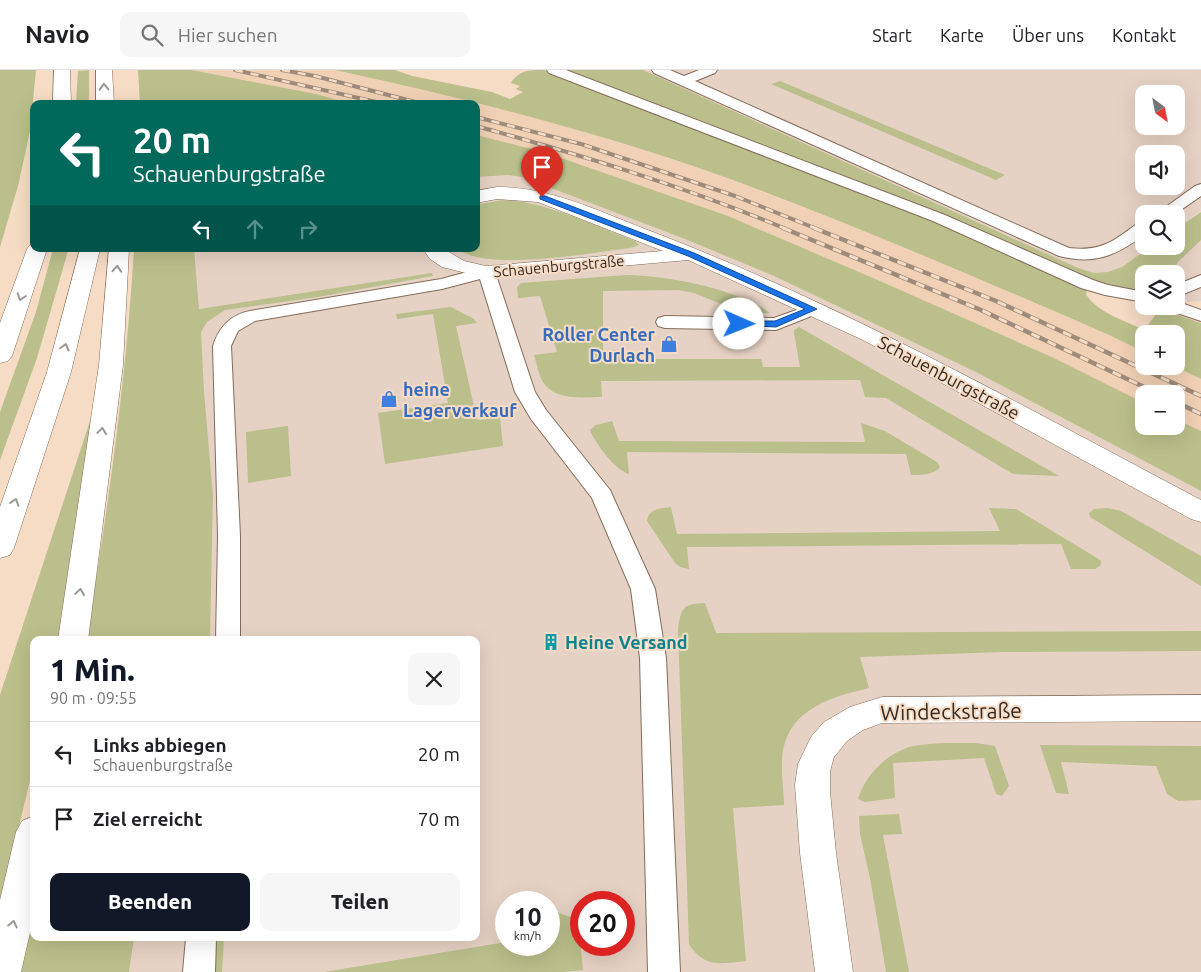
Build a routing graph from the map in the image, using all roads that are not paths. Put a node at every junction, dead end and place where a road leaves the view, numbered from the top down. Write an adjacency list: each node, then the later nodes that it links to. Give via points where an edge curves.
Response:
1 (62, 70): 7 (main road)
2 (104, 70): 8 (main road, one-way to 2)
3 (554, 70): 21 (lane, via 922,211 1087,284)
4 (659, 70): 6 (lane)
5 (710, 70): 6 (lane)
6 (684, 81): 12 (lane, via 1065,252 1083,256 1108,251)
7 (62, 100)
8 (105, 100)
9 (1201, 189): 11 (lane)
10 (480, 196): 17 (main road, Schauenburgstraße, via 504,193 542,197)
11 (1177, 205)
12 (1135, 233)
13 (36, 252): 26 (main road, one-way to 26)
14 (89, 252): 28 (main road, one-way to 14, via 59,372)
15 (119, 252): 29 (main road, one-way to 15, via 111,365)
16 (436, 252): 18 (main road, Schauenburgstraße, via 447,261)
17 (691, 254): 18 (main road, Schauenburgstraße); 22 (main road, Schauenburgstraße)
18 (486, 272): 30 (lane, via 442,284 250,316 236,322 225,333 222,346 229,536); 36 (lane, via 525,392 538,414 602,495 643,589 653,658)
19 (1201, 280): 20 (lane)
20 (1185, 288)
21 (1135, 295)
22 (812, 309): 25 (lane, via 776,324); 27 (main road, Schauenburgstraße, via 871,335)
23 (1185, 310): 24 (lane)
24 (1201, 316)
25 (665, 322)
26 (0, 356)
27 (1201, 512)
28 (0, 548)
29 (74, 636)
30 (228, 636)
31 (1201, 708): 37 (main road, Windeckstraße, via 882,710 859,716 840,726 818,756 812,774 818,863)
32 (30, 850): 34 (main road, one-way to 32)
33 (201, 941): 35 (lane)
34 (2, 972)
35 (199, 972)
36 (664, 972)
37 (834, 972)

